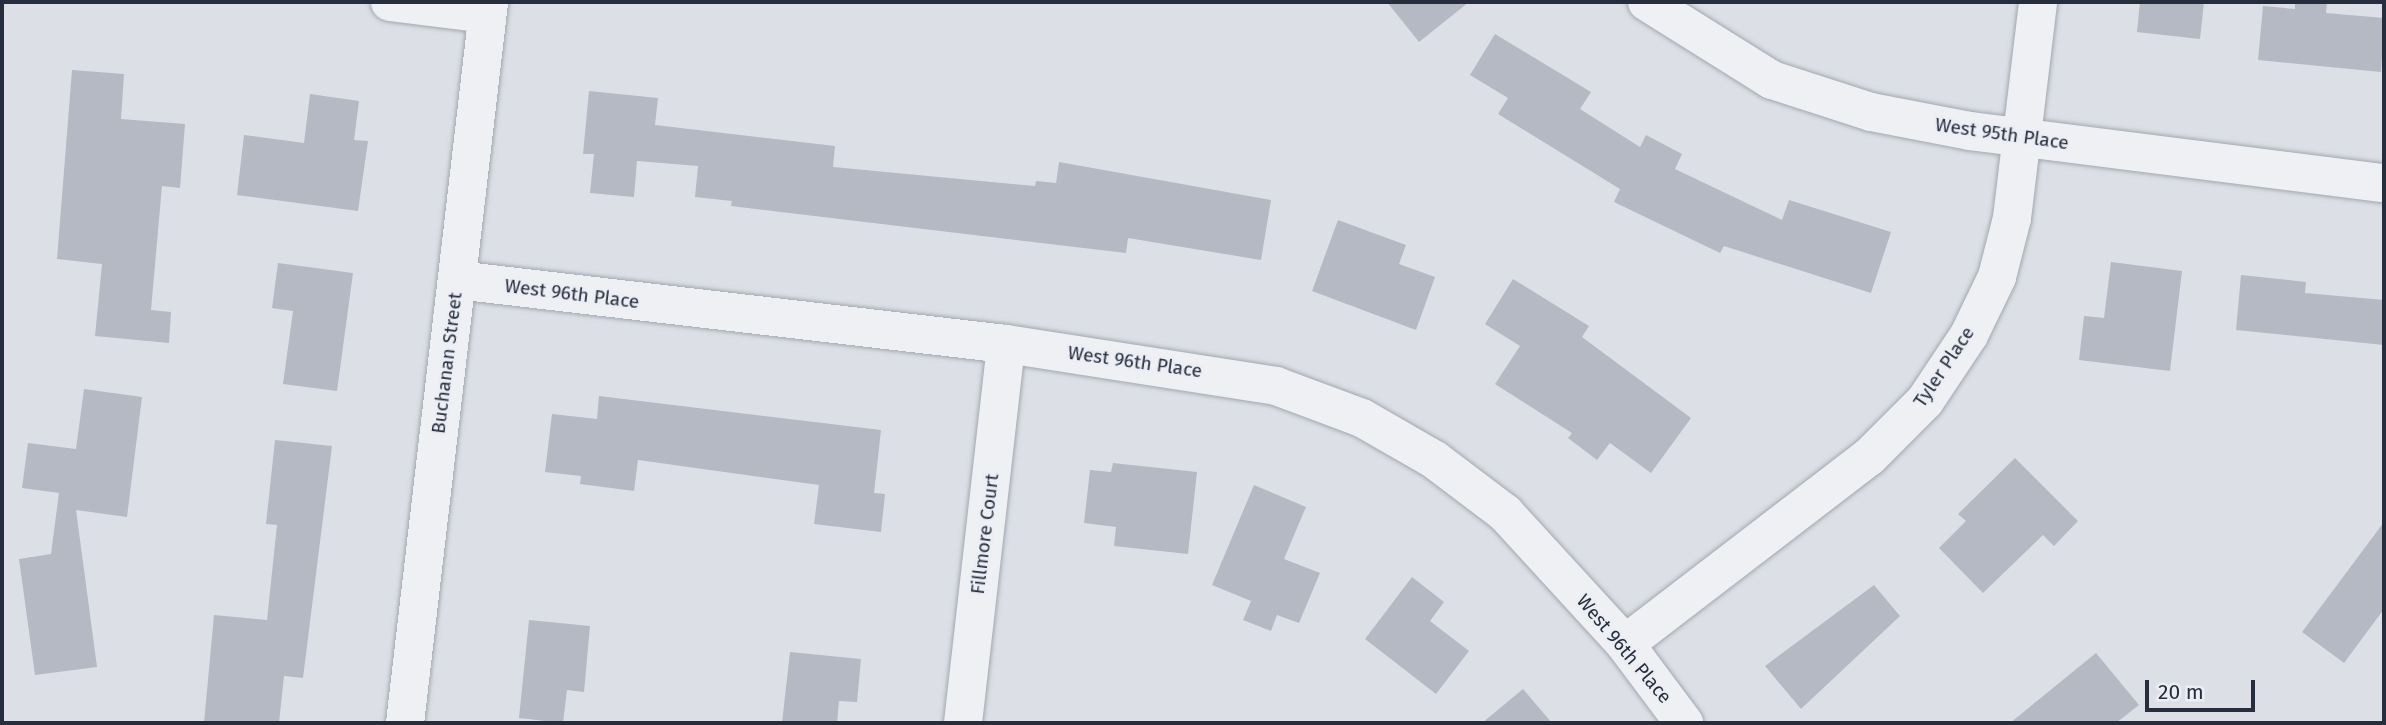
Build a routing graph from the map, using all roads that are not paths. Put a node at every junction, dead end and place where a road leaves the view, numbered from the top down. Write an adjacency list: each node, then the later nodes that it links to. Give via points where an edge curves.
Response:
1 (390, 2): 4 (street)
2 (1647, 2): 5 (street, West 95th Place, via 1772,80 1871,112)
3 (2038, 2): 5 (street, Tyler Place)
4 (488, 8): 7 (street, Buchanan Street)
5 (2021, 138): 6 (street, West 95th Place); 9 (street, Tyler Place, via 1997,277 1969,335 1925,401 1869,457)
6 (2384, 183)
7 (457, 281): 8 (street, West 96th Place); 10 (street, Buchanan Street)
8 (1006, 344): 9 (street, West 96th Place, via 1190,368 1276,386 1362,418 1435,460 1505,513); 11 (street, Fillmore Court)
9 (1625, 644): 12 (street, West 96th Place)
10 (405, 723)
11 (963, 723)
12 (1684, 723)

